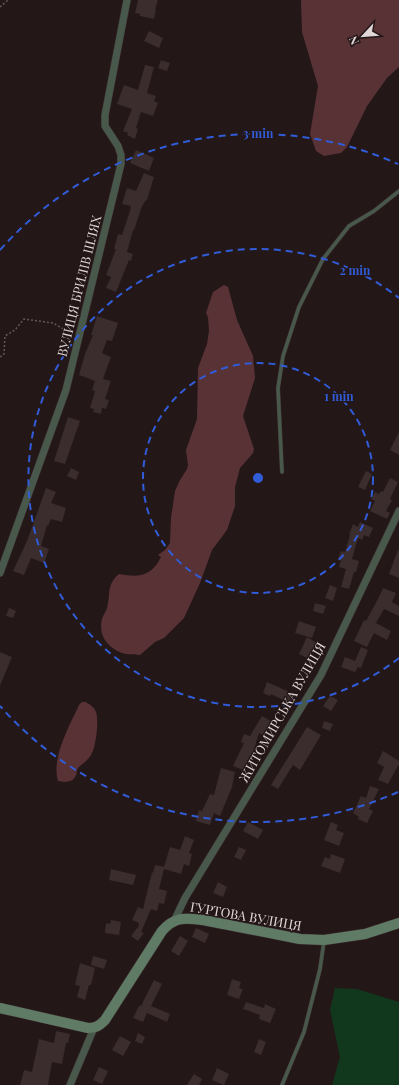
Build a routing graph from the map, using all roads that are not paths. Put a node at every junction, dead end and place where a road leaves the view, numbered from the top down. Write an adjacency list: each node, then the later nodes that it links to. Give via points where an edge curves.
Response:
1 (127, 0): 5 (street, ВУЛИЦЯ БРИЛІВ ШЛЯХ, via 105,115 105,126 118,146 121,164 66,390)
2 (399, 190): 3 (lane, via 374,211 350,226 323,260 299,307 283,356 278,388)
3 (282, 472)
4 (399, 511): 6 (street, ЖИТОМИРСЬКА ВУЛИЦЯ, via 321,675 185,898)
5 (0, 573)
6 (175, 919): 8 (street, ГУРТОВА ВУЛИЦЯ, via 189,918 300,939); 10 (street, ГУРТОВА ВУЛИЦЯ, via 168,924 152,946 105,1020)
7 (399, 923): 8 (street, ГУРТОВА ВУЛИЦЯ, via 365,934)
8 (324, 940): 12 (lane, via 320,969 304,1032)
9 (0, 1008): 10 (street)
10 (94, 1028): 11 (street)
11 (70, 1085)
12 (282, 1085)

